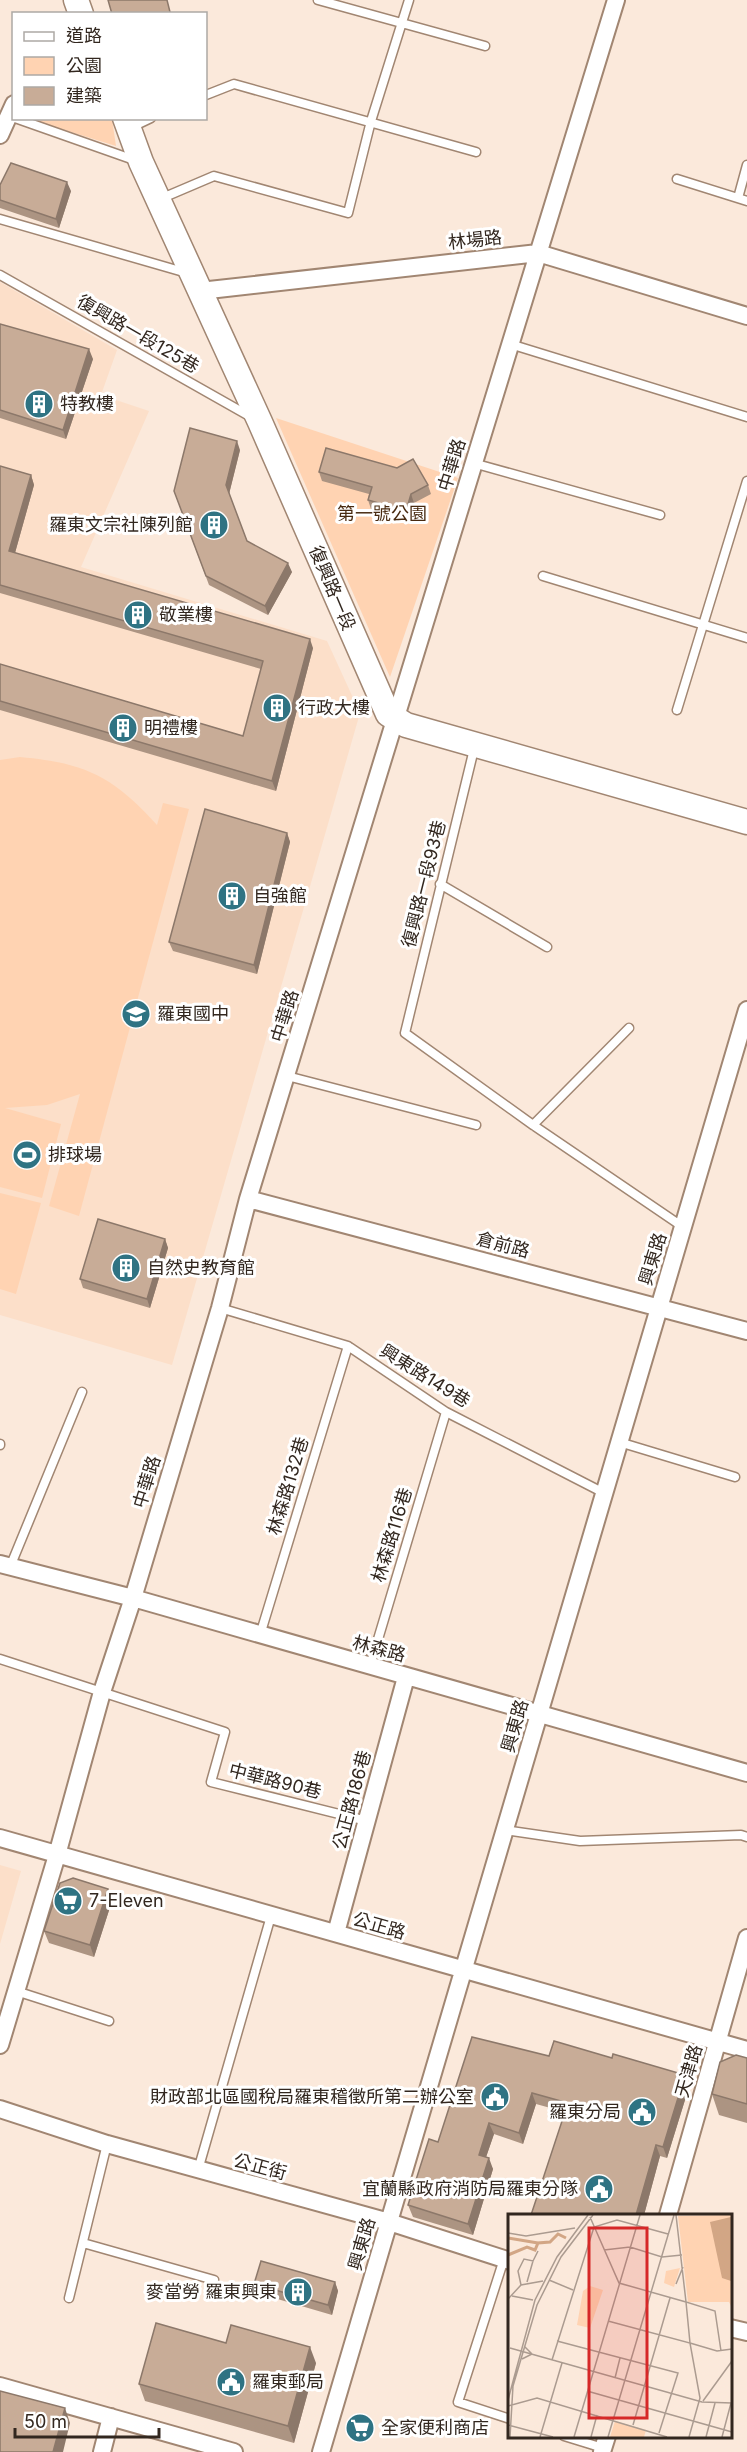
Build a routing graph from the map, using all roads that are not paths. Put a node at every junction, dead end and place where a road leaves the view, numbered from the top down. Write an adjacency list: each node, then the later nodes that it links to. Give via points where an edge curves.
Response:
1 (318, 0): 4 (lane)
2 (409, 0): 4 (lane)
3 (616, 0): 19 (street, 中華路)
4 (402, 24): 5 (lane); 9 (lane)
5 (485, 46)
6 (207, 95): 9 (lane, via 234,84)
7 (12, 114): 11 (street)
8 (28, 120): 13 (lane)
9 (371, 121): 12 (lane); 16 (lane, via 348,213 214,176)
10 (127, 123): 13 (main road, 復興路一段)
11 (0, 135)
12 (476, 152)
13 (141, 162): 16 (main road, 復興路一段)
14 (747, 165): 17 (lane)
15 (677, 179): 17 (lane)
16 (158, 200): 21 (main road, 復興路一段)
17 (742, 200)
18 (0, 219): 21 (lane)
19 (538, 253): 21 (street, 林場路); 22 (street, 林場路); 23 (street, 中華路)
20 (0, 275): 25 (lane, 復興路一段125巷)
21 (195, 282): 25 (main road, 復興路一段)
22 (747, 316)
23 (510, 344): 24 (lane); 26 (street, 中華路)
24 (747, 417)
25 (260, 422): 33 (main road, 復興路一段, via 381,702)
26 (473, 463): 28 (lane); 33 (street, 中華路)
27 (747, 481): 30 (lane)
28 (660, 515)
29 (543, 576): 30 (lane)
30 (704, 625): 31 (lane); 32 (lane)
31 (747, 638)
32 (677, 710)
33 (396, 720): 34 (main road); 40 (street, 中華路)
34 (476, 743): 35 (main road); 36 (lane, 復興路一段93巷)
35 (747, 822)
36 (440, 884): 37 (lane); 42 (lane, 復興路一段93巷, via 405,1033)
37 (547, 947)
38 (747, 1010): 44 (street, 興東路)
39 (629, 1028): 42 (lane)
40 (287, 1077): 41 (lane); 43 (street, 中華路)
41 (476, 1125)
42 (533, 1125): 44 (lane)
43 (248, 1199): 45 (street, 倉前路); 46 (street, 中華路)
44 (683, 1227): 45 (street, 興東路)
45 (659, 1306): 47 (street, 倉前路); 51 (street, 興東路)
46 (220, 1308): 48 (lane, 興東路149巷); 55 (street, 中華路)
47 (747, 1331)
48 (348, 1346): 50 (lane, 興東路149巷); 56 (lane, 林森路132巷)
49 (82, 1392): 54 (lane)
50 (446, 1412): 53 (lane, 興東路149巷); 58 (lane, 林森路116巷)
51 (619, 1442): 52 (lane); 53 (street, 興東路)
52 (735, 1477)
53 (604, 1492): 61 (street, 興東路)
54 (5, 1566): 55 (street, 林森路)
55 (133, 1598): 56 (street, 林森路); 60 (street, 中華路)
56 (260, 1635): 58 (street, 林森路)
57 (0, 1659): 60 (lane)
58 (369, 1667): 59 (street, 林森路)
59 (406, 1677): 61 (street, 林森路); 63 (street, 公正路186巷)
60 (102, 1692): 63 (lane, 中華路90巷, via 225,1732 211,1782); 67 (street, 中華路)
61 (539, 1714): 62 (street, 林森路); 64 (street, 興東路)
62 (747, 1773)
63 (367, 1821): 69 (street, 公正路186巷)
64 (505, 1830): 65 (lane, via 580,1841); 71 (street, 興東路)
65 (747, 1837)
66 (0, 1838): 67 (street, 公正路)
67 (57, 1855): 68 (street, 公正路); 72 (street, 中華路)
68 (272, 1916): 69 (street, 公正路); 79 (lane)
69 (336, 1934): 71 (street, 公正路)
70 (747, 1938): 74 (street, 天津路)
71 (463, 1970): 74 (street, 公正路); 81 (street, 興東路)
72 (16, 1990): 73 (lane); 75 (street, 中華路)
73 (108, 2021)
74 (718, 2041): 76 (street, 公正路); 80 (street, 天津路)
75 (0, 2045)
76 (747, 2050)
77 (0, 2109): 78 (street, 公正街)
78 (107, 2144): 79 (street, 公正街); 82 (lane)
79 (198, 2170): 81 (street, 公正街)
80 (668, 2214)
81 (389, 2223): 83 (street, 公正街); 95 (street, 興東路)
82 (82, 2243): 84 (lane); 85 (lane)
83 (507, 2260): 90 (lane, via 458,2402)
84 (214, 2280)
85 (69, 2298)
86 (732, 2328): 87 (street)
87 (747, 2332)
88 (0, 2385): 89 (street)
89 (111, 2417): 93 (street); 94 (street)
90 (508, 2418)
91 (568, 2437): 92 (lane)
92 (604, 2445)
93 (102, 2452)
94 (234, 2452)
95 (321, 2452)

